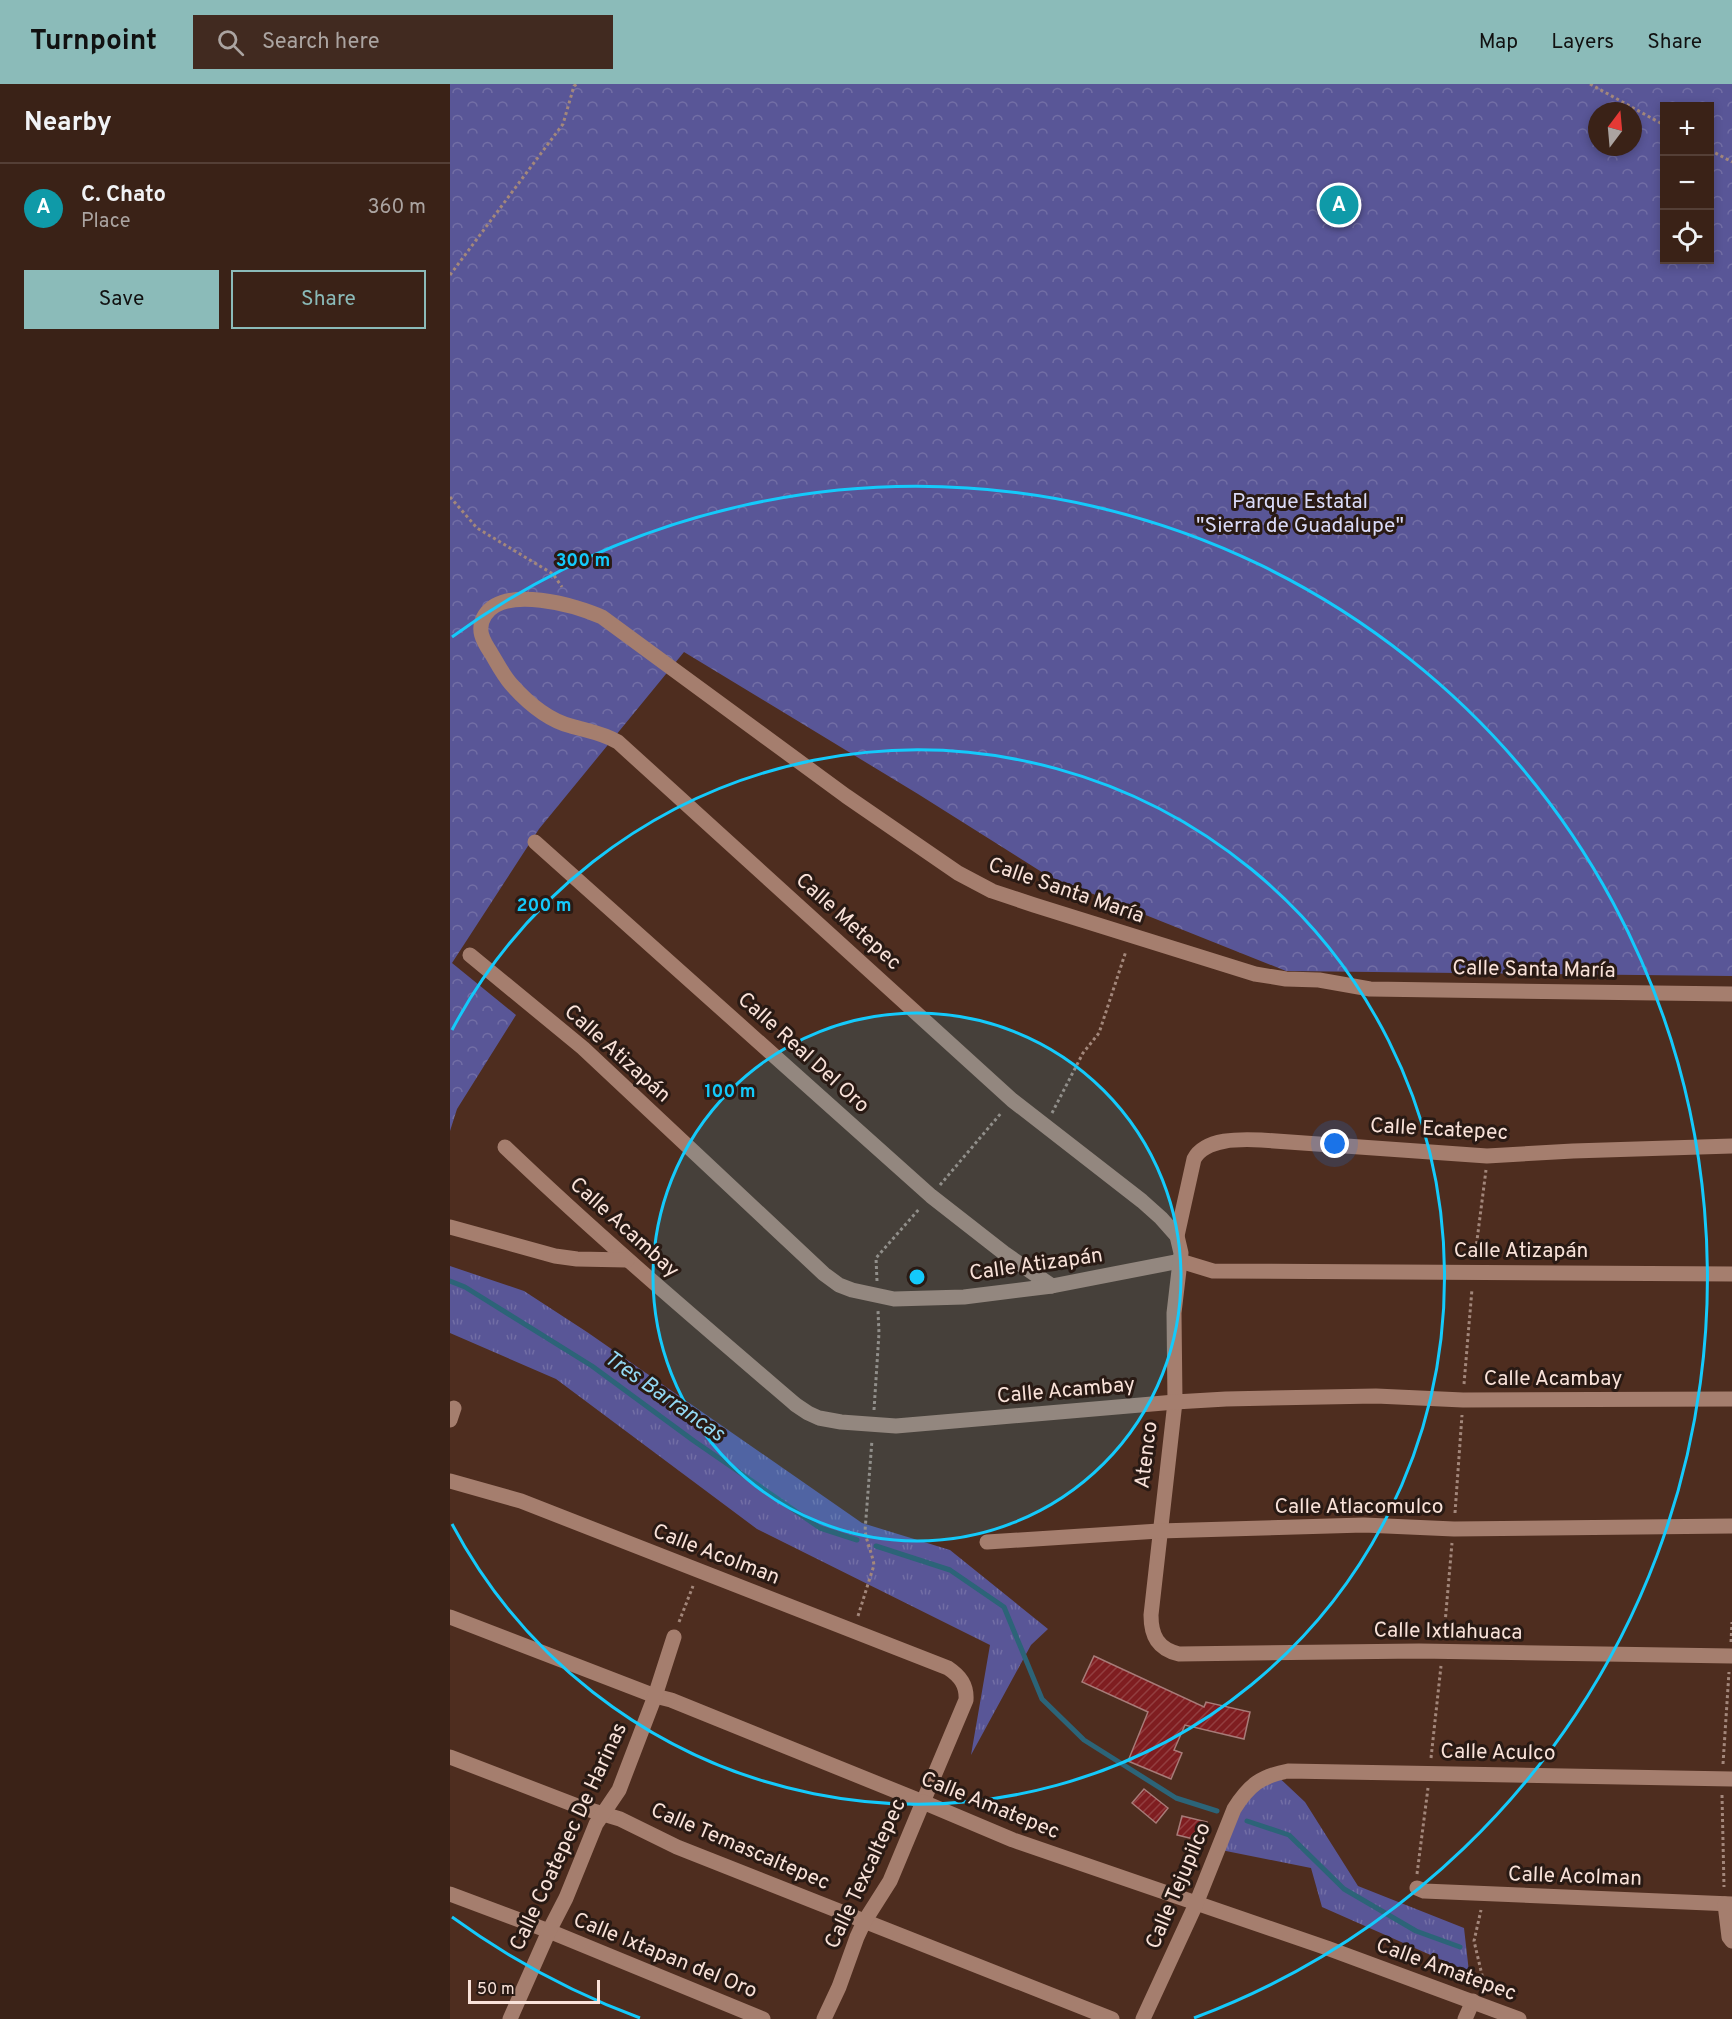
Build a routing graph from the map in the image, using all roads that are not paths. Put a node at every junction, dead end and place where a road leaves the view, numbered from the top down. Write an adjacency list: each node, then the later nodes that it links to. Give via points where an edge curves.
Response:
1 (481, 627): 4 (street, Calle Santa María, via 494,605 511,599 569,605 602,617 958,873 992,891 1255,974 1370,989); 8 (street, Calle Metepec, via 481,635 510,683 531,703 569,726 607,735 618,742 1012,1100 1142,1201)
2 (535, 842): 12 (street, Calle Real Del Oro, via 931,1196)
3 (470, 955): 12 (street, Calle Atizapán, via 583,1048 839,1285 894,1299 964,1297)
4 (1732, 994)
5 (1732, 1146): 8 (street, Calle Ecatepec, via 1488,1156 1261,1140 1211,1145 1194,1159)
6 (505, 1147): 9 (street, Calle Acambay)
7 (450, 1227): 9 (street, via 555,1256)
8 (1177, 1236): 10 (street)
9 (627, 1260): 14 (street, Calle Acambay, via 808,1413 819,1418 896,1425)
10 (1180, 1261): 11 (street, Calle Atizapán, via 1213,1271); 12 (street, Calle Atizapán); 14 (street, Atenco, via 1174,1313)
11 (1732, 1274)
12 (1052, 1286)
13 (1732, 1399): 14 (street, Calle Acambay, via 1462,1400 1376,1396)
14 (1175, 1402): 19 (street, Atenco)
15 (450, 1470): 17 (street)
16 (450, 1480): 17 (street, Calle Acolman)
17 (470, 1486): 25 (street, Calle Acolman, via 521,1501 948,1668)
18 (1732, 1526): 19 (street, Calle Atlacomulco, via 1454,1529 1364,1525)
19 (1159, 1531): 20 (street, Calle Atlacomulco); 23 (street, Atenco, via 1151,1628)
20 (987, 1542)
21 (450, 1617): 26 (street, Calle Amatepec)
22 (674, 1637): 26 (street, Calle Coatepec De Harinas)
23 (1164, 1649): 24 (street, Calle Ixtlahuaca, via 1186,1654)
24 (1732, 1656)
25 (962, 1679): 30 (street, Calle Texcaltepec, via 966,1700)
26 (655, 1696): 30 (street, Calle Amatepec); 31 (street, Calle Coatepec De Harinas, via 619,1790)
27 (450, 1757): 31 (street, Calle Temascaltepec)
28 (1264, 1778): 29 (street, Calle Aculco, via 1288,1771); 34 (street, Calle Tejupilco, via 1254,1784 1234,1809)
29 (1732, 1779)
30 (923, 1802): 34 (street, Calle Amatepec, via 1013,1840); 36 (street, Calle Texcaltepec, via 890,1881)
31 (602, 1814): 36 (street, Calle Temascaltepec); 37 (street, Calle Coatepec De Harinas)
32 (1417, 1888): 35 (street, Calle Acolman)
33 (450, 1894): 37 (street, Calle Ixtapan del Oro)
34 (1196, 1904): 39 (street, Calle Amatepec); 44 (street, Calle Tejupilco)
35 (1728, 1904): 38 (street)
36 (864, 1922): 42 (street, Calle Texcaltepec); 43 (street, Calle Temascaltepec)
37 (549, 1930): 40 (street, Calle Coatepec De Harinas); 41 (street, Calle Ixtapan del Oro)
38 (1732, 1941)
39 (1473, 2001): 45 (street); 46 (street, Calle Amatepec)
40 (510, 2019)
41 (763, 2019)
42 (824, 2019)
43 (1112, 2019)
44 (1143, 2019)
45 (1465, 2019)
46 (1519, 2019)

